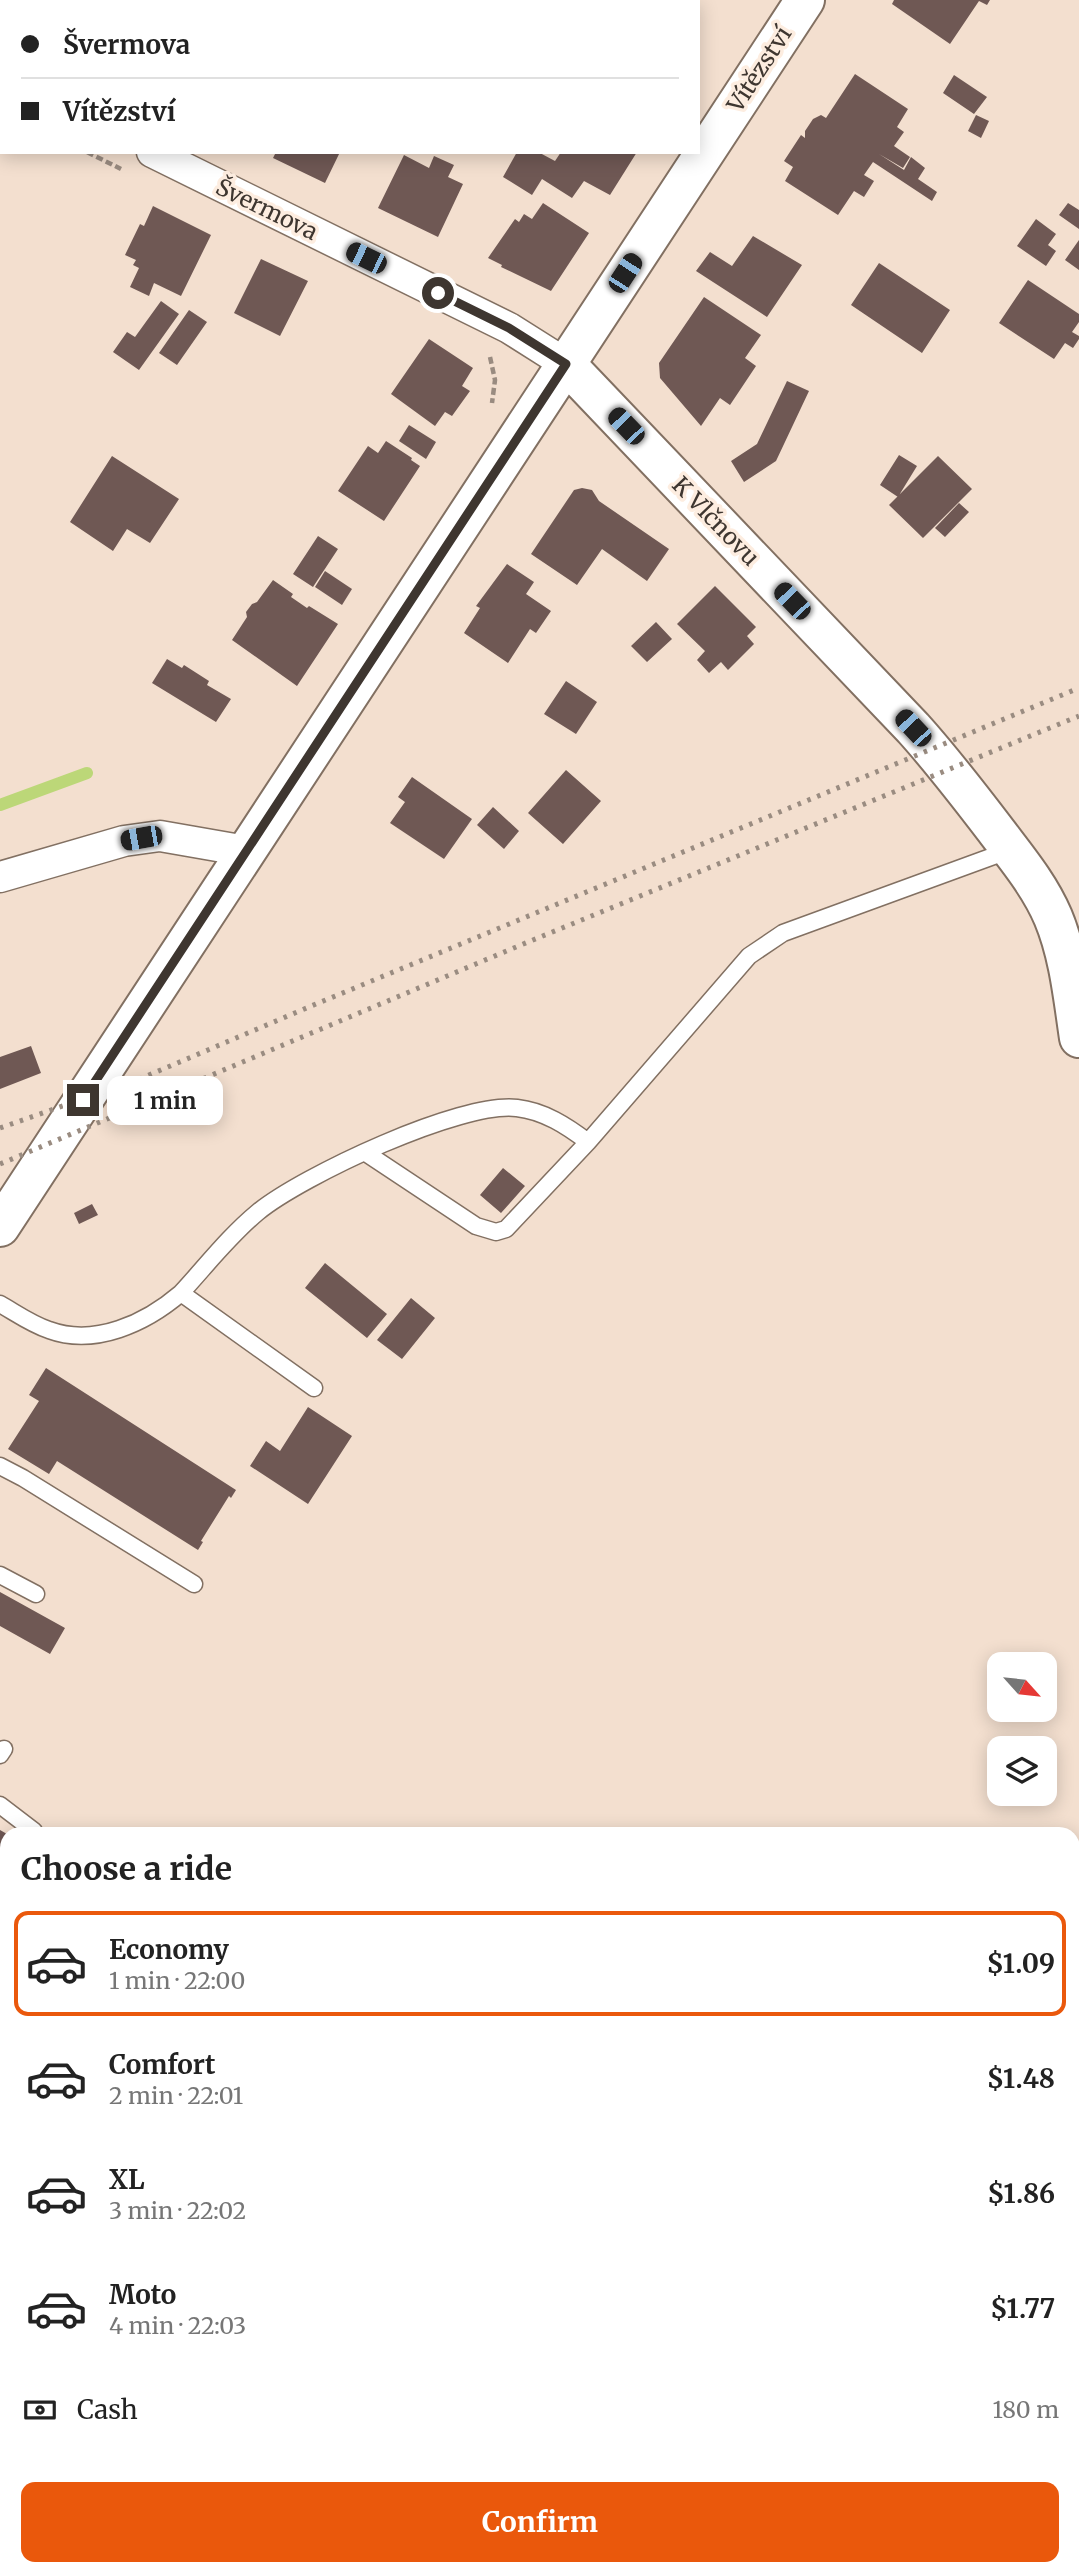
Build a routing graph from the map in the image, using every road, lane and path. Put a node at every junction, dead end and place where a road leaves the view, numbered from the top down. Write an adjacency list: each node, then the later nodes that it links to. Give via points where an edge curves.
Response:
1 (805, 0): 4 (main road, Vítězství)
2 (156, 154): 4 (street, Švermova, via 509,328)
3 (488, 349): 5 (path, via 495,380)
4 (566, 364): 6 (main road, K Vlčnovu, via 932,749); 7 (main road, Vítězství)
5 (491, 408)
6 (1010, 850): 9 (main road, K Vlčnovu, via 1054,919); 10 (lane, via 765,943)
7 (246, 851): 8 (street, via 160,835); 12 (main road, Vítězství)
8 (0, 877)
9 (1079, 1038)
10 (588, 1142): 11 (lane, via 540,1114 494,1109 429,1125); 11 (lane, via 516,1221 496,1231 476,1226)
11 (366, 1153): 13 (lane, via 259,1211)
12 (0, 1227)
13 (181, 1293): 14 (lane, via 122,1328 78,1336 50,1331); 15 (lane)
14 (0, 1304)
15 (314, 1388)
16 (0, 1466): 18 (lane)
17 (0, 1575): 19 (lane)
18 (194, 1584)
19 (36, 1594)
20 (0, 1805): 21 (lane)
21 (29, 1827)

